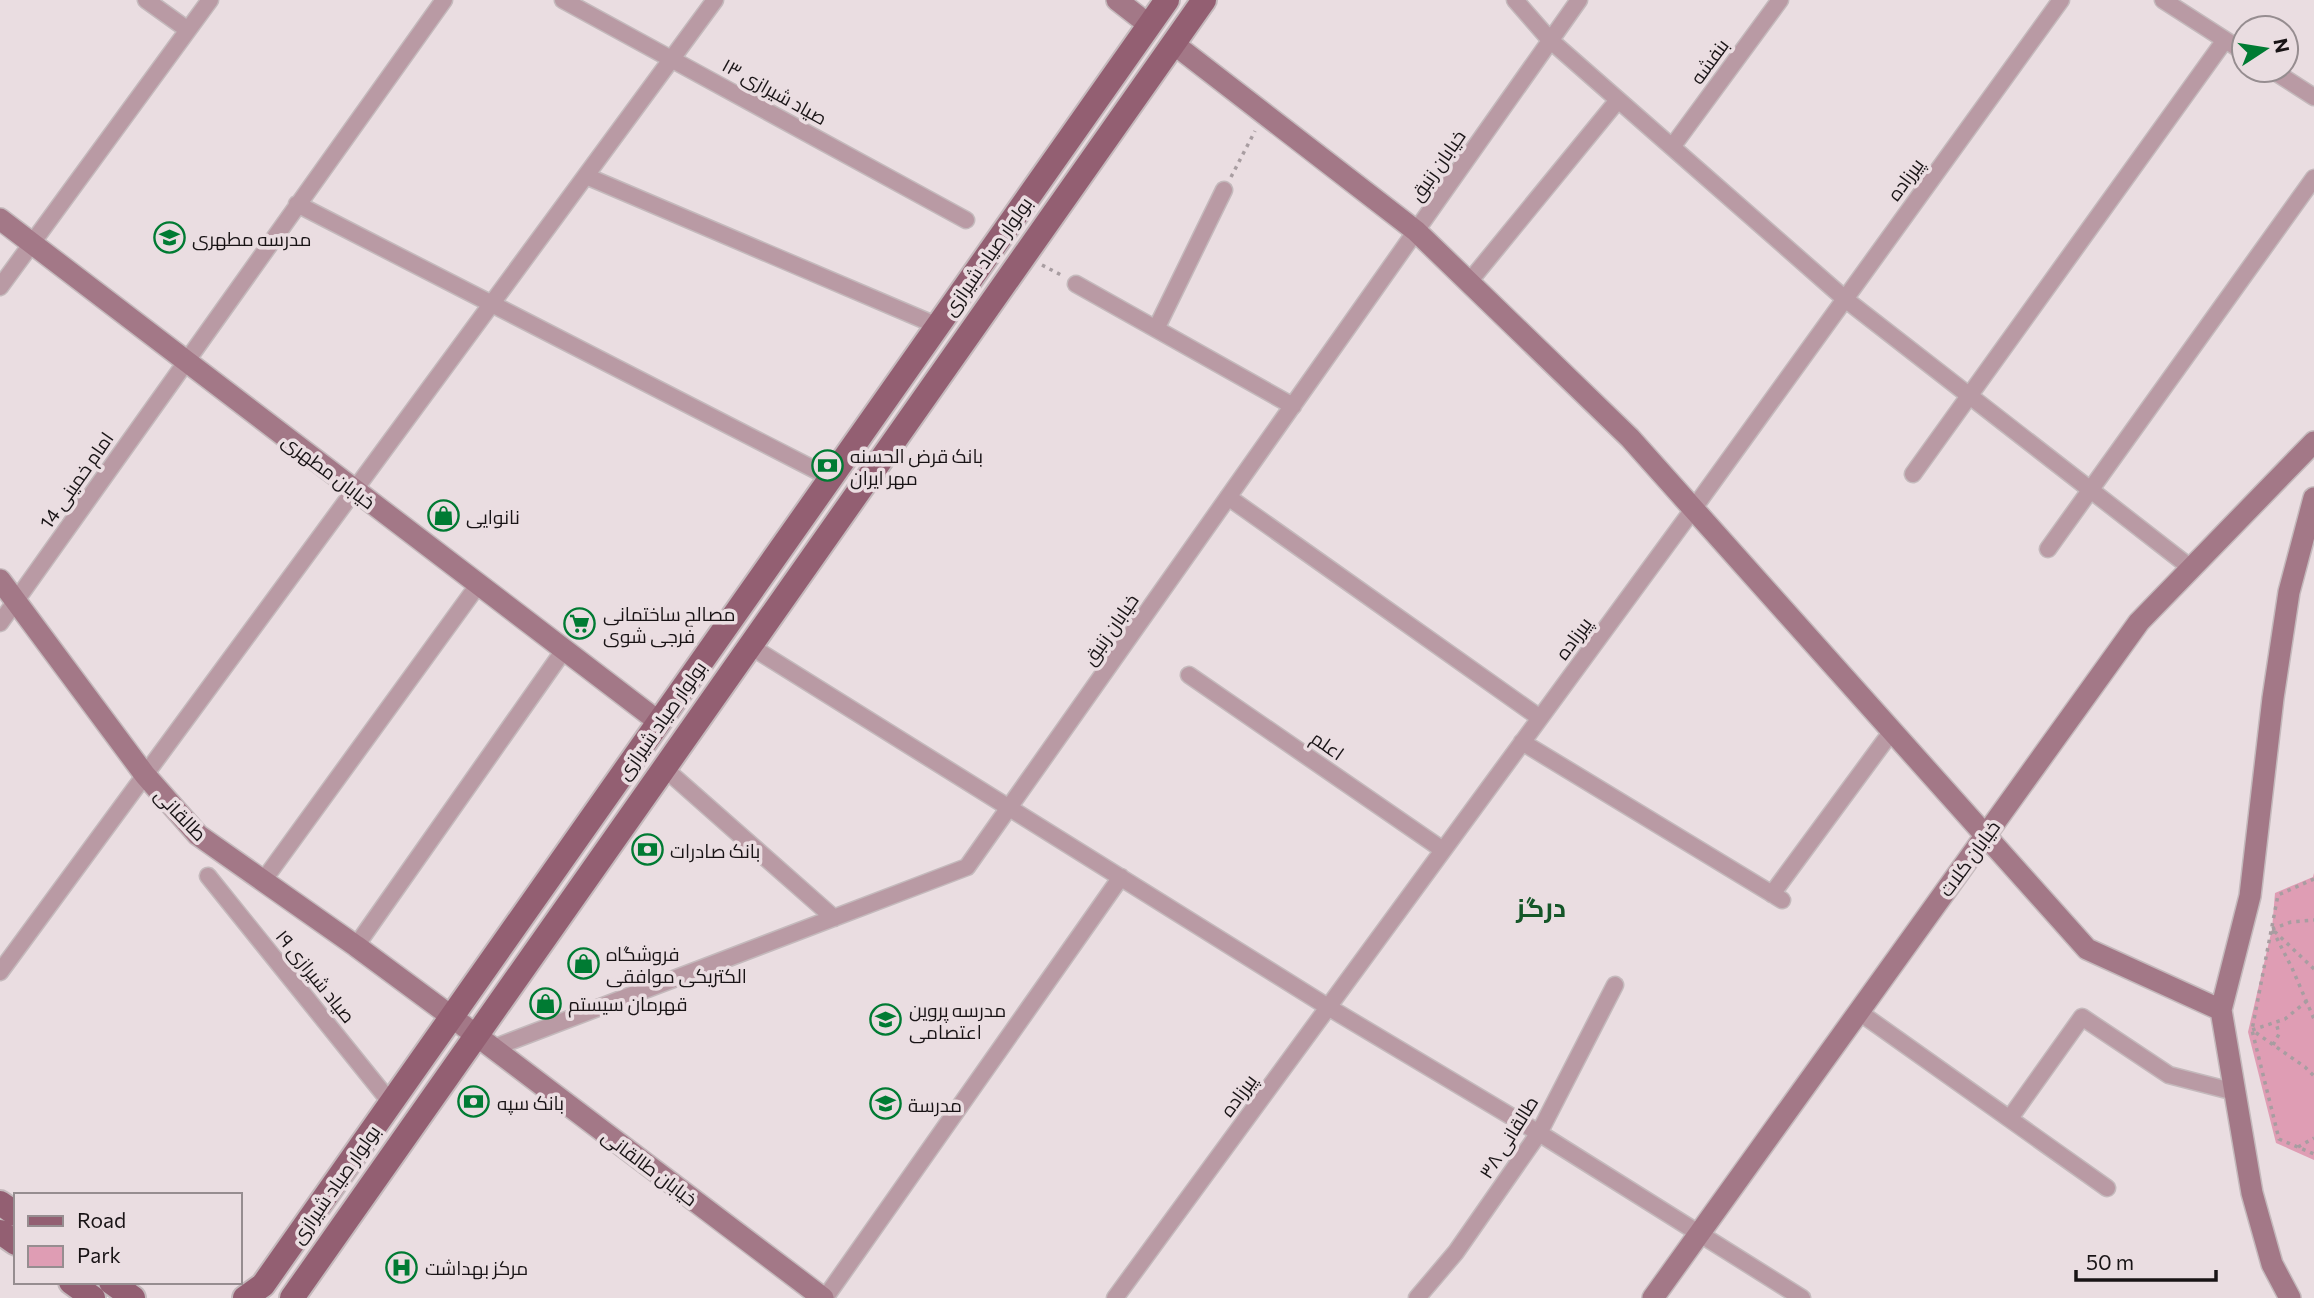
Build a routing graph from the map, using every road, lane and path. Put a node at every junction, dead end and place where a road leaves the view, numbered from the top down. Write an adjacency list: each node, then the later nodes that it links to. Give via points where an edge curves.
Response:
1 (146, 0): 15 (street)
2 (210, 0): 15 (street)
3 (444, 0): 29 (street, امام خمینی 14)
4 (564, 0): 20 (street, صیاد شیرازی ۱۳)
5 (715, 0): 20 (street)
6 (1117, 0): 14 (street)
7 (1167, 0): 14 (main road, بولوار صیاد شیرازی)
8 (1204, 0): 19 (main road, بولوار صیاد شیرازی)
9 (1515, 0): 16 (street)
10 (1579, 0): 16 (street, خیابان زنبق)
11 (1780, 0): 25 (street, بنفشه)
12 (2061, 0): 38 (street, پیرزاده)
13 (2163, 0): 17 (street)
14 (1149, 25): 19 (main road); 40 (main road, بولوار صیاد شیرازی)
15 (188, 30): 33 (street)
16 (1550, 40): 23 (street); 32 (street, خیابان زنبق)
17 (2225, 40): 18 (street); 43 (street)
18 (2230, 43)
19 (1174, 44): 24 (street); 34 (main road, بولوار صیاد شیرازی)
20 (672, 59): 26 (street); 31 (street, صیاد شیرازی ۱۳)
21 (2294, 84): 22 (street)
22 (2314, 97)
23 (1619, 100): 25 (street); 35 (street)
24 (1264, 113): 28 (path); 32 (street)
25 (1672, 147): 38 (street)
26 (586, 176): 39 (street); 40 (street)
27 (2314, 178): 48 (street)
28 (1224, 190): 41 (street)
29 (297, 204): 39 (street); 42 (street, امام خمینی 14)
30 (0, 219): 33 (street, خیابان مطهری)
31 (967, 220)
32 (1416, 231): 35 (street); 44 (street, خیابان زنبق)
33 (31, 243): 37 (street); 42 (street, خیابان مطهری)
34 (1024, 256): 36 (path); 59 (main road, بولوار صیاد شیرازی)
35 (1469, 282): 52 (street, via 1630,438)
36 (1076, 284): 41 (street)
37 (0, 287)
38 (1845, 299): 43 (street); 52 (street, پیرزاده)
39 (492, 304): 47 (street); 49 (street)
40 (937, 326): 47 (main road, بولوار صیاد شیرازی)
41 (1156, 329): 44 (street)
42 (186, 361): 49 (street, خیابان مطهری); 57 (street, امام خمینی 14)
43 (1970, 395): 46 (street); 48 (street)
44 (1293, 406): 50 (street, خیابان زنبق)
45 (2314, 442): 54 (street, خیابان کلات)
46 (1913, 474)
47 (831, 478): 63 (main road, بولوار صیاد شیرازی)
48 (2090, 489): 53 (street); 54 (street)
49 (355, 490): 56 (street, خیابان مطهری); 67 (street)
50 (1228, 497): 62 (street); 68 (street, خیابان زنبق)
51 (2314, 498): 84 (street, via 2289,592 2250,896)
52 (1693, 508): 62 (street, پیرزاده); 64 (street)
53 (2048, 549)
54 (2191, 568): 69 (street, خیابان کلات, via 2139,622)
55 (0, 580): 57 (street, طالقانی)
56 (478, 585): 60 (street, خیابان مطهری); 74 (street)
57 (16, 601): 58 (street, امام خمینی 14); 67 (street, طالقانی)
58 (0, 623)
59 (750, 646): 66 (main road, بولوار صیاد شیرازی); 68 (street)
60 (564, 650): 63 (street, خیابان مطهری); 78 (street)
61 (1189, 675): 70 (street, اعلم)
62 (1540, 718): 65 (street, پیرزاده)
63 (659, 722): 86 (main road, بولوار صیاد شیرازی)
64 (1892, 731): 65 (street, via 1777,897); 69 (street)
65 (1522, 743): 70 (street, پیرزاده)
66 (664, 768): 75 (street); 90 (main road, بولوار صیاد شیرازی)
67 (145, 775): 74 (street, طالقانی, via 198,835); 80 (street)
68 (1009, 808): 72 (street); 75 (street, خیابان زنبق, via 967,867)
69 (1986, 835): 84 (street, via 2087,949); 85 (street, خیابان کلات)
70 (1443, 850): 83 (street, پیرزاده)
71 (208, 876): 94 (street, صیاد شیرازی ۱۹)
72 (1121, 877): 83 (street); 108 (street)
73 (2314, 879): 77 (path, via 2278,895)
74 (263, 881): 78 (street, طالقانی)
75 (834, 918): 90 (street, خیابان زنبق)
76 (2314, 920): 77 (path)
77 (2272, 929): 79 (path); 82 (path); 89 (path)
78 (356, 946): 86 (street, طالقانی)
79 (2314, 969)
80 (0, 972)
81 (1615, 985): 96 (street, طالقانی ۳۸)
82 (2307, 1001): 87 (path); 88 (path)
83 (1328, 1006): 96 (street); 109 (street, پیرزاده)
84 (2221, 1010): 93 (street)
85 (1859, 1012): 95 (street); 101 (street, خیابان کلات)
86 (452, 1017): 90 (street, خیابان طالقانی); 94 (main road, بولوار صیاد شیرازی)
87 (2314, 1019)
88 (2276, 1022): 89 (path); 91 (path, via 2279,1034)
89 (2252, 1030): 91 (path); 98 (path, via 2279,1139)
90 (485, 1042): 107 (main road, بولوار صیاد شیرازی); 108 (street, خیابان طالقانی)
91 (2273, 1045): 92 (path)
92 (2314, 1076)
93 (2235, 1092): 95 (street, via 2169,1074 2082,1017); 113 (street, via 2252,1193 2272,1264)
94 (391, 1103): 106 (main road, بولوار صیاد شیرازی, via 263,1285)
95 (2010, 1118): 100 (street)
96 (1539, 1133): 101 (street); 110 (street, طالقانی ۳۸, via 1456,1252)
97 (2312, 1139): 98 (path)
98 (2298, 1147): 99 (path)
99 (2314, 1154)
100 (2107, 1188)
101 (1699, 1235): 111 (street, خیابان کلات); 112 (street)
102 (74, 1284): 104 (main road)
103 (114, 1284): 105 (main road)
104 (93, 1298)
105 (133, 1298)
106 (246, 1298)
107 (292, 1298)
108 (824, 1298)
109 (1115, 1298)
110 (1417, 1298)
111 (1653, 1298)
112 (1802, 1298)
113 (2290, 1298)

